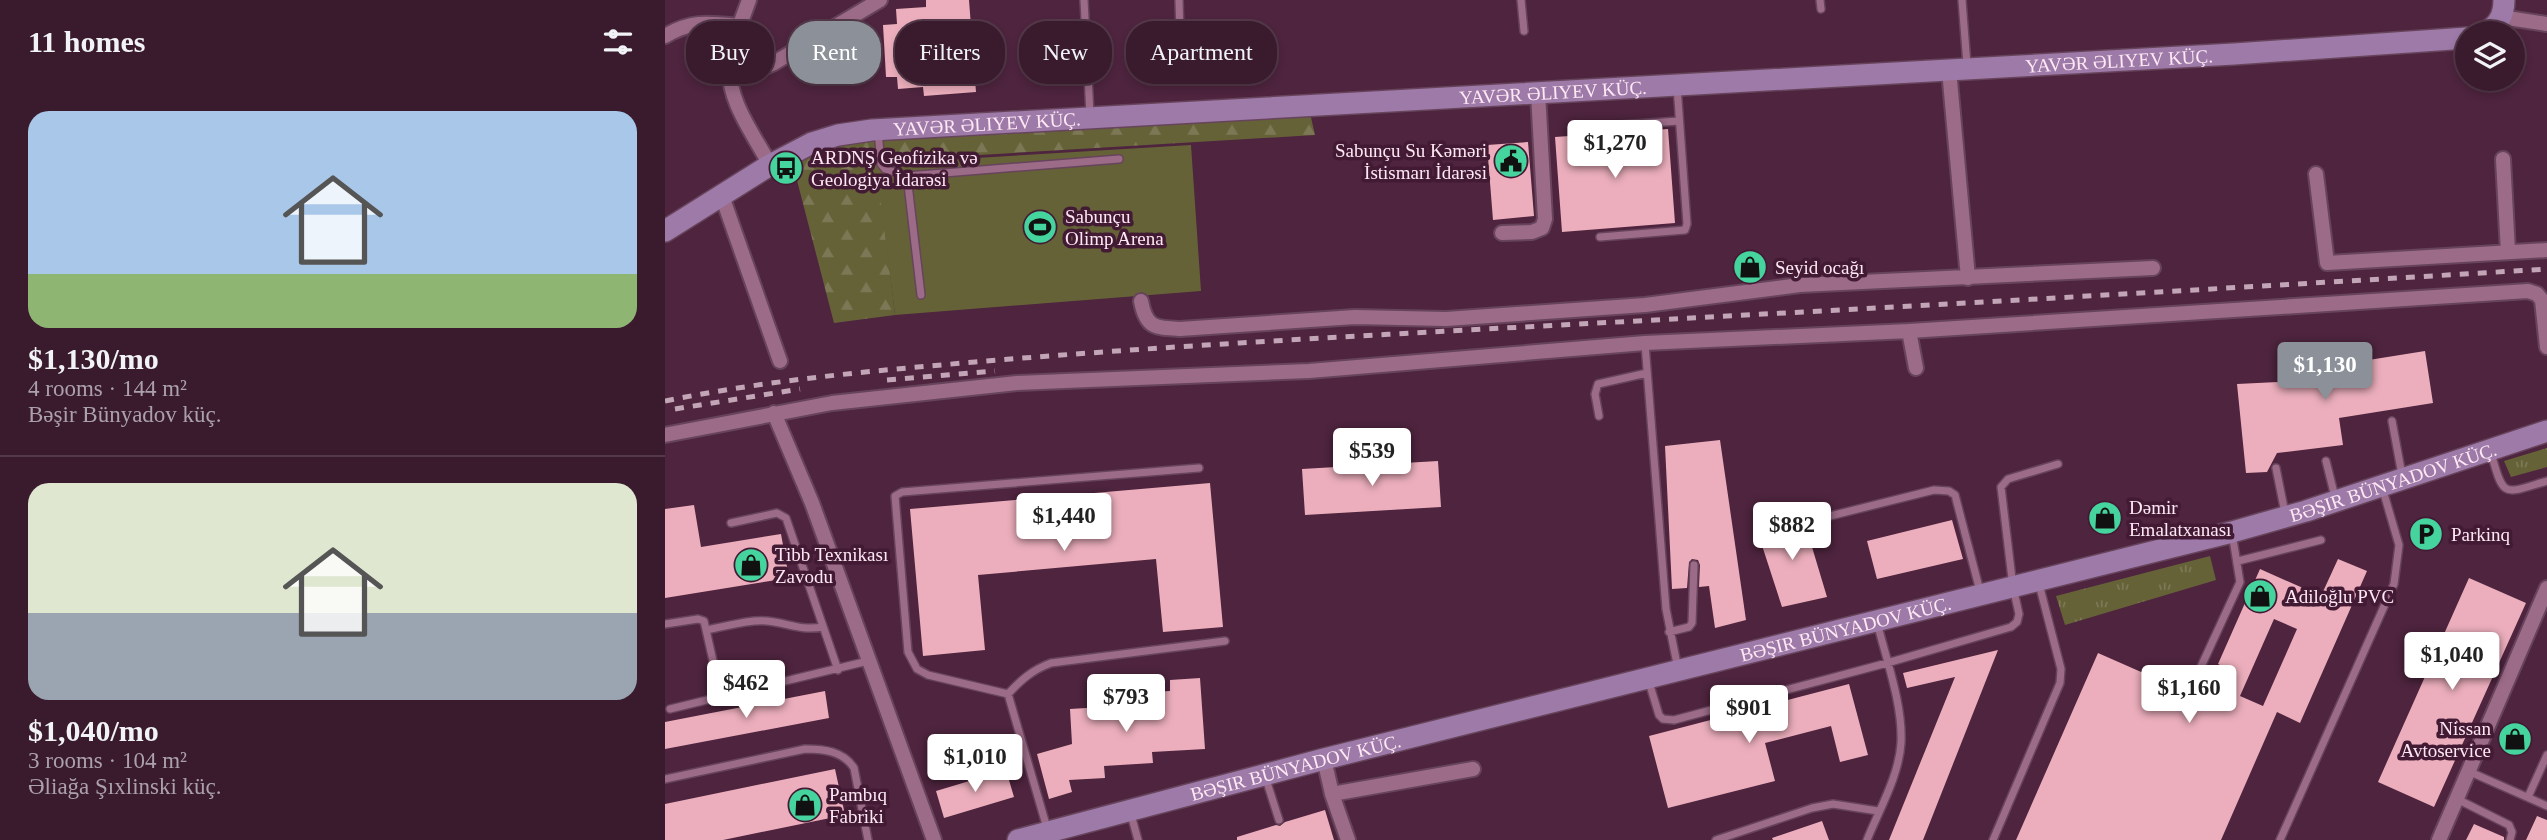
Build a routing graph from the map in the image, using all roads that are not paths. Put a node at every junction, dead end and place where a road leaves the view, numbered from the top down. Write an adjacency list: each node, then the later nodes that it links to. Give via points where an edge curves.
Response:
1 (749, 0): 8 (street)
2 (880, 0): 15 (street)
3 (1084, 0): 20 (lane)
4 (1179, 0): 9 (lane)
5 (1521, 0): 12 (lane)
6 (1962, 0): 16 (lane)
7 (2502, 9): 10 (street)
8 (742, 21)
9 (1180, 21)
10 (2547, 23)
11 (686, 26): 13 (street)
12 (1524, 31)
13 (665, 36)
14 (2455, 39): 16 (street, YAVƏR ƏLIYEV KÜÇ.)
15 (774, 63)
16 (1958, 69): 18 (street, YAVƏR ƏLIYEV KÜÇ.); 36 (street)
17 (732, 84): 26 (street, via 740,110)
18 (1677, 85): 19 (street, YAVƏR ƏLIYEV KÜÇ.); 21 (lane)
19 (1538, 93): 20 (street, YAVƏR ƏLIYEV KÜÇ.); 31 (street, via 1545,219 1542,228 1532,232)
20 (1091, 118): 23 (street, YAVƏR ƏLIYEV KÜÇ.)
21 (1679, 121): 22 (lane); 32 (lane, via 1685,230)
22 (1592, 127)
23 (878, 130): 26 (street, YAVƏR ƏLIYEV KÜÇ., via 812,143); 28 (lane, via 881,164)
24 (1119, 159): 28 (lane)
25 (2503, 159): 34 (street)
26 (770, 165): 29 (street, YAVƏR ƏLIYEV KÜÇ.)
27 (2316, 174): 34 (street, via 2327,263)
28 (907, 176): 37 (lane)
29 (722, 196): 30 (street, YAVƏR ƏLIYEV KÜÇ.); 42 (street)
30 (665, 231)
31 (1502, 233)
32 (1600, 237)
33 (2547, 250): 34 (street)
34 (2508, 252)
35 (2153, 268): 36 (street)
36 (1968, 278): 38 (street, via 1800,285 1645,305 1445,319 1355,317 1180,329 1151,324 1144,316)
37 (921, 296)
38 (1142, 301)
39 (1909, 331): 40 (street); 41 (street, via 2528,291 2542,300); 43 (street)
40 (1645, 343): 44 (lane); 45 (street, via 1309,371 1017,383)
41 (2547, 347)
42 (780, 362)
43 (1916, 368)
44 (1647, 373): 46 (lane, via 1598,384); 74 (lane)
45 (775, 413): 49 (street); 76 (street)
46 (1599, 416)
47 (2392, 421): 55 (lane)
48 (2547, 431): 50 (street, BƏŞIR BÜNYADOV KÜÇ.)
49 (665, 435)
50 (2490, 450): 55 (street, BƏŞIR BÜNYADOV KÜÇ.); 56 (lane, via 2504,489)
51 (2326, 461): 58 (lane)
52 (2059, 464): 67 (lane, via 2008,479 2001,487)
53 (1199, 467): 82 (lane, via 895,496 912,663 928,675)
54 (2276, 468): 59 (lane)
55 (2403, 479): 57 (street, BƏŞIR BÜNYADOV KÜÇ.)
56 (2547, 481)
57 (2382, 486): 58 (street, BƏŞIR BÜNYADOV KÜÇ.); 107 (lane, via 2399,545 2394,584)
58 (2336, 501): 59 (street, BƏŞIR BÜNYADOV KÜÇ.)
59 (2285, 517): 62 (street, BƏŞIR BÜNYADOV KÜÇ.)
60 (1822, 518): 69 (lane, via 1934,490 1949,491 1955,495)
61 (731, 523): 72 (lane, via 777,513 786,518)
62 (2232, 532): 64 (lane); 66 (street, BƏŞIR BÜNYADOV KÜÇ.)
63 (2321, 540): 64 (lane)
64 (2238, 561): 81 (lane, via 2237,591)
65 (1694, 565): 74 (lane, via 1692,623)
66 (2038, 581): 67 (street, BƏŞIR BÜNYADOV KÜÇ.); 106 (lane, via 2061,669 2060,683)
67 (2013, 587): 69 (street, BƏŞIR BÜNYADOV KÜÇ.); 77 (lane, via 2019,614 2011,627)
68 (2547, 588): 88 (street)
69 (1981, 595): 70 (street, BƏŞIR BÜNYADOV KÜÇ.)
70 (1877, 621): 77 (lane); 79 (street, BƏŞIR BÜNYADOV KÜÇ.)
71 (665, 624): 73 (lane, via 701,619)
72 (823, 627): 73 (lane, via 801,629 759,621); 78 (lane)
73 (706, 630): 83 (lane)
74 (1669, 632): 79 (lane)
75 (1226, 641): 82 (lane, via 1051,663 1036,668)
76 (868, 661): 78 (lane); 100 (street)
77 (1887, 663): 80 (lane, via 1667,721 1659,715); 96 (lane, via 1901,721 1901,745)
78 (838, 670): 83 (lane)
79 (1678, 670): 80 (street, BƏŞIR BÜNYADOV KÜÇ.)
80 (1647, 678): 86 (street, BƏŞIR BÜNYADOV KÜÇ.)
81 (2193, 684)
82 (1008, 694): 98 (lane)
83 (721, 696): 84 (lane)
84 (670, 709)
85 (2547, 755): 92 (lane)
86 (1324, 759): 89 (street, BƏŞIR BÜNYADOV KÜÇ.); 91 (street)
87 (1473, 769): 91 (street)
88 (2467, 771): 92 (lane); 93 (street)
89 (1264, 775): 95 (street, BƏŞIR BÜNYADOV KÜÇ.); 97 (lane)
90 (665, 779): 99 (lane, via 805,749 834,752 854,768)
91 (1332, 794): 103 (street)
92 (2528, 797): 94 (lane)
93 (2456, 799): 108 (street); 109 (lane, via 2509,825)
94 (2547, 806)
95 (1130, 811): 98 (street, BƏŞIR BÜNYADOV KÜÇ.); 102 (lane)
96 (1878, 811): 104 (lane, via 1833,804); 105 (lane)
97 (1279, 820)
98 (1049, 832): 101 (street, BƏŞIR BÜNYADOV KÜÇ.)
99 (868, 840)
100 (935, 840)
101 (1018, 840)
102 (1138, 840)
103 (1348, 840)
104 (1716, 840)
105 (1867, 840)
106 (1993, 840)
107 (2280, 840)
108 (2438, 840)
109 (2510, 840)

